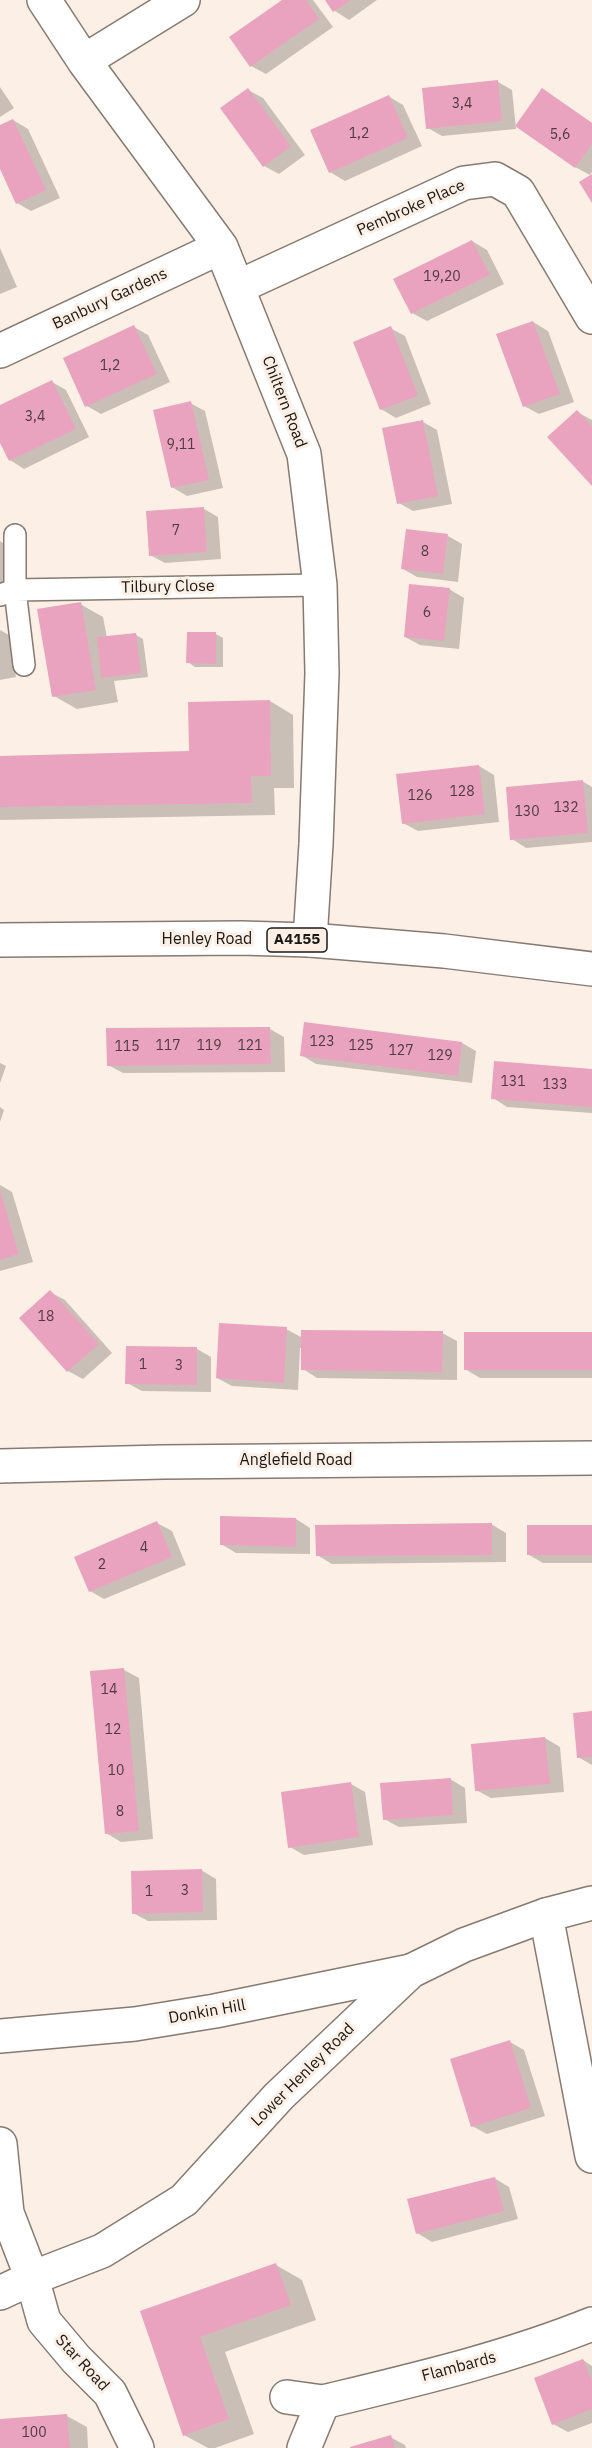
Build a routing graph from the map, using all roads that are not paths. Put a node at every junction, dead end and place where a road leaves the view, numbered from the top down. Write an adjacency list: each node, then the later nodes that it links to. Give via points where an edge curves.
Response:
1 (44, 0): 3 (street, Chiltern Road)
2 (183, 0): 3 (street)
3 (84, 61): 4 (street, Chiltern Road)
4 (221, 247): 5 (street, Chiltern Road); 7 (street, Banbury Gardens)
5 (238, 287): 6 (street, Pembroke Place, via 464,183 495,179 518,192); 9 (street, Chiltern Road, via 304,454)
6 (592, 317)
7 (0, 351)
8 (15, 536): 10 (lane)
9 (320, 585): 10 (lane, Tilbury Close); 13 (street, Chiltern Road, via 322,684)
10 (8, 593): 11 (lane)
11 (24, 664)
12 (0, 940): 13 (street, Henley Road / A4155)
13 (310, 940): 14 (street, Henley Road / A4155)
14 (592, 969)
15 (592, 1458): 16 (street, Anglefield Road)
16 (0, 1466)
17 (592, 1903): 18 (street, Lower Henley Road)
18 (546, 1915): 19 (street, Lower Henley Road, via 464,1945); 22 (street)
19 (411, 1971): 20 (street, Donkin Hill, via 135,2024); 23 (street, Lower Henley Road, via 279,2096 184,2200 102,2251)
20 (0, 2036)
21 (0, 2144): 23 (street, via 7,2213)
22 (592, 2156)
23 (32, 2278): 24 (street); 28 (street, Star Road, via 44,2321 110,2393)
24 (0, 2293)
25 (592, 2324): 27 (street, Flambards, via 462,2368)
26 (287, 2397): 27 (street, Flambards)
27 (323, 2402): 29 (street)
28 (137, 2448)
29 (304, 2448)

